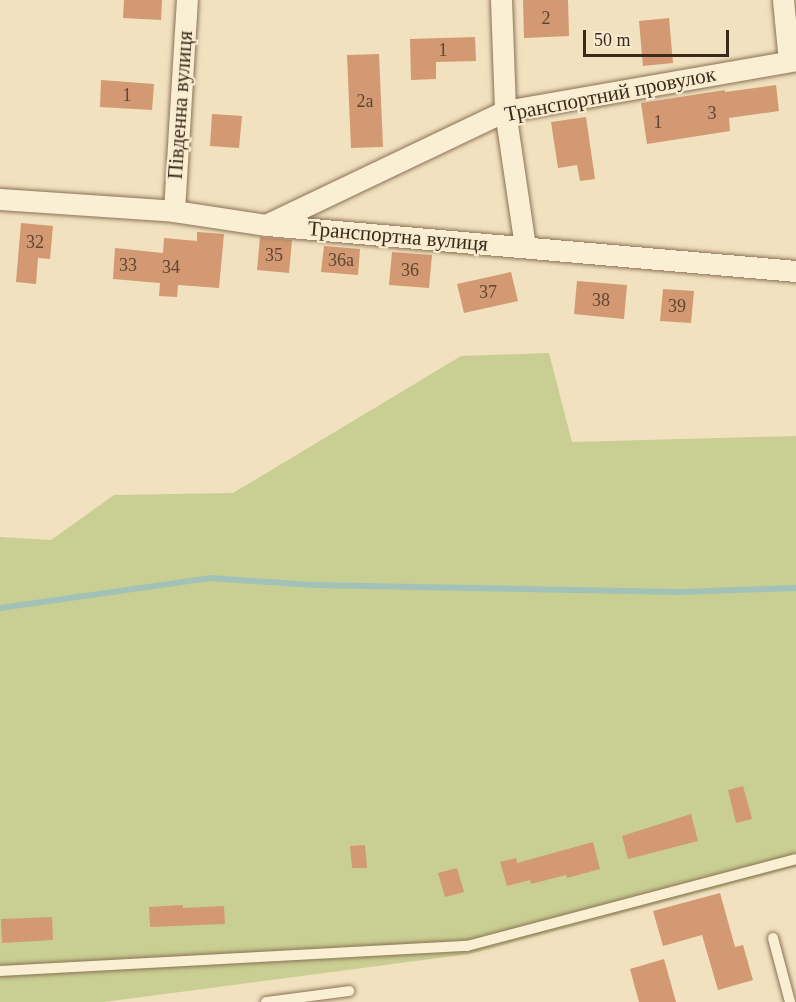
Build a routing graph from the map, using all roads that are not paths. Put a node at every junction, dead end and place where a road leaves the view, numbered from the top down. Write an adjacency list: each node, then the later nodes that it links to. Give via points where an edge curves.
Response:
1 (187, 0): 7 (street, Південна вулиця)
2 (501, 0): 5 (street)
3 (783, 0): 4 (street)
4 (792, 60): 5 (street, Транспортний провулок)
5 (505, 111): 8 (street, Транспортний провулок); 9 (street)
6 (0, 199): 7 (street, Транспортна вулиця)
7 (174, 211): 8 (street, Транспортна вулиця)
8 (267, 225): 9 (street, Транспортна вулиця)
9 (525, 247): 10 (street, Транспортна вулиця)
10 (796, 271)
11 (796, 859): 13 (lane, via 467,946)
12 (773, 938): 16 (lane)
13 (0, 971)
14 (349, 991): 15 (lane)
15 (266, 1002)
16 (790, 1002)

